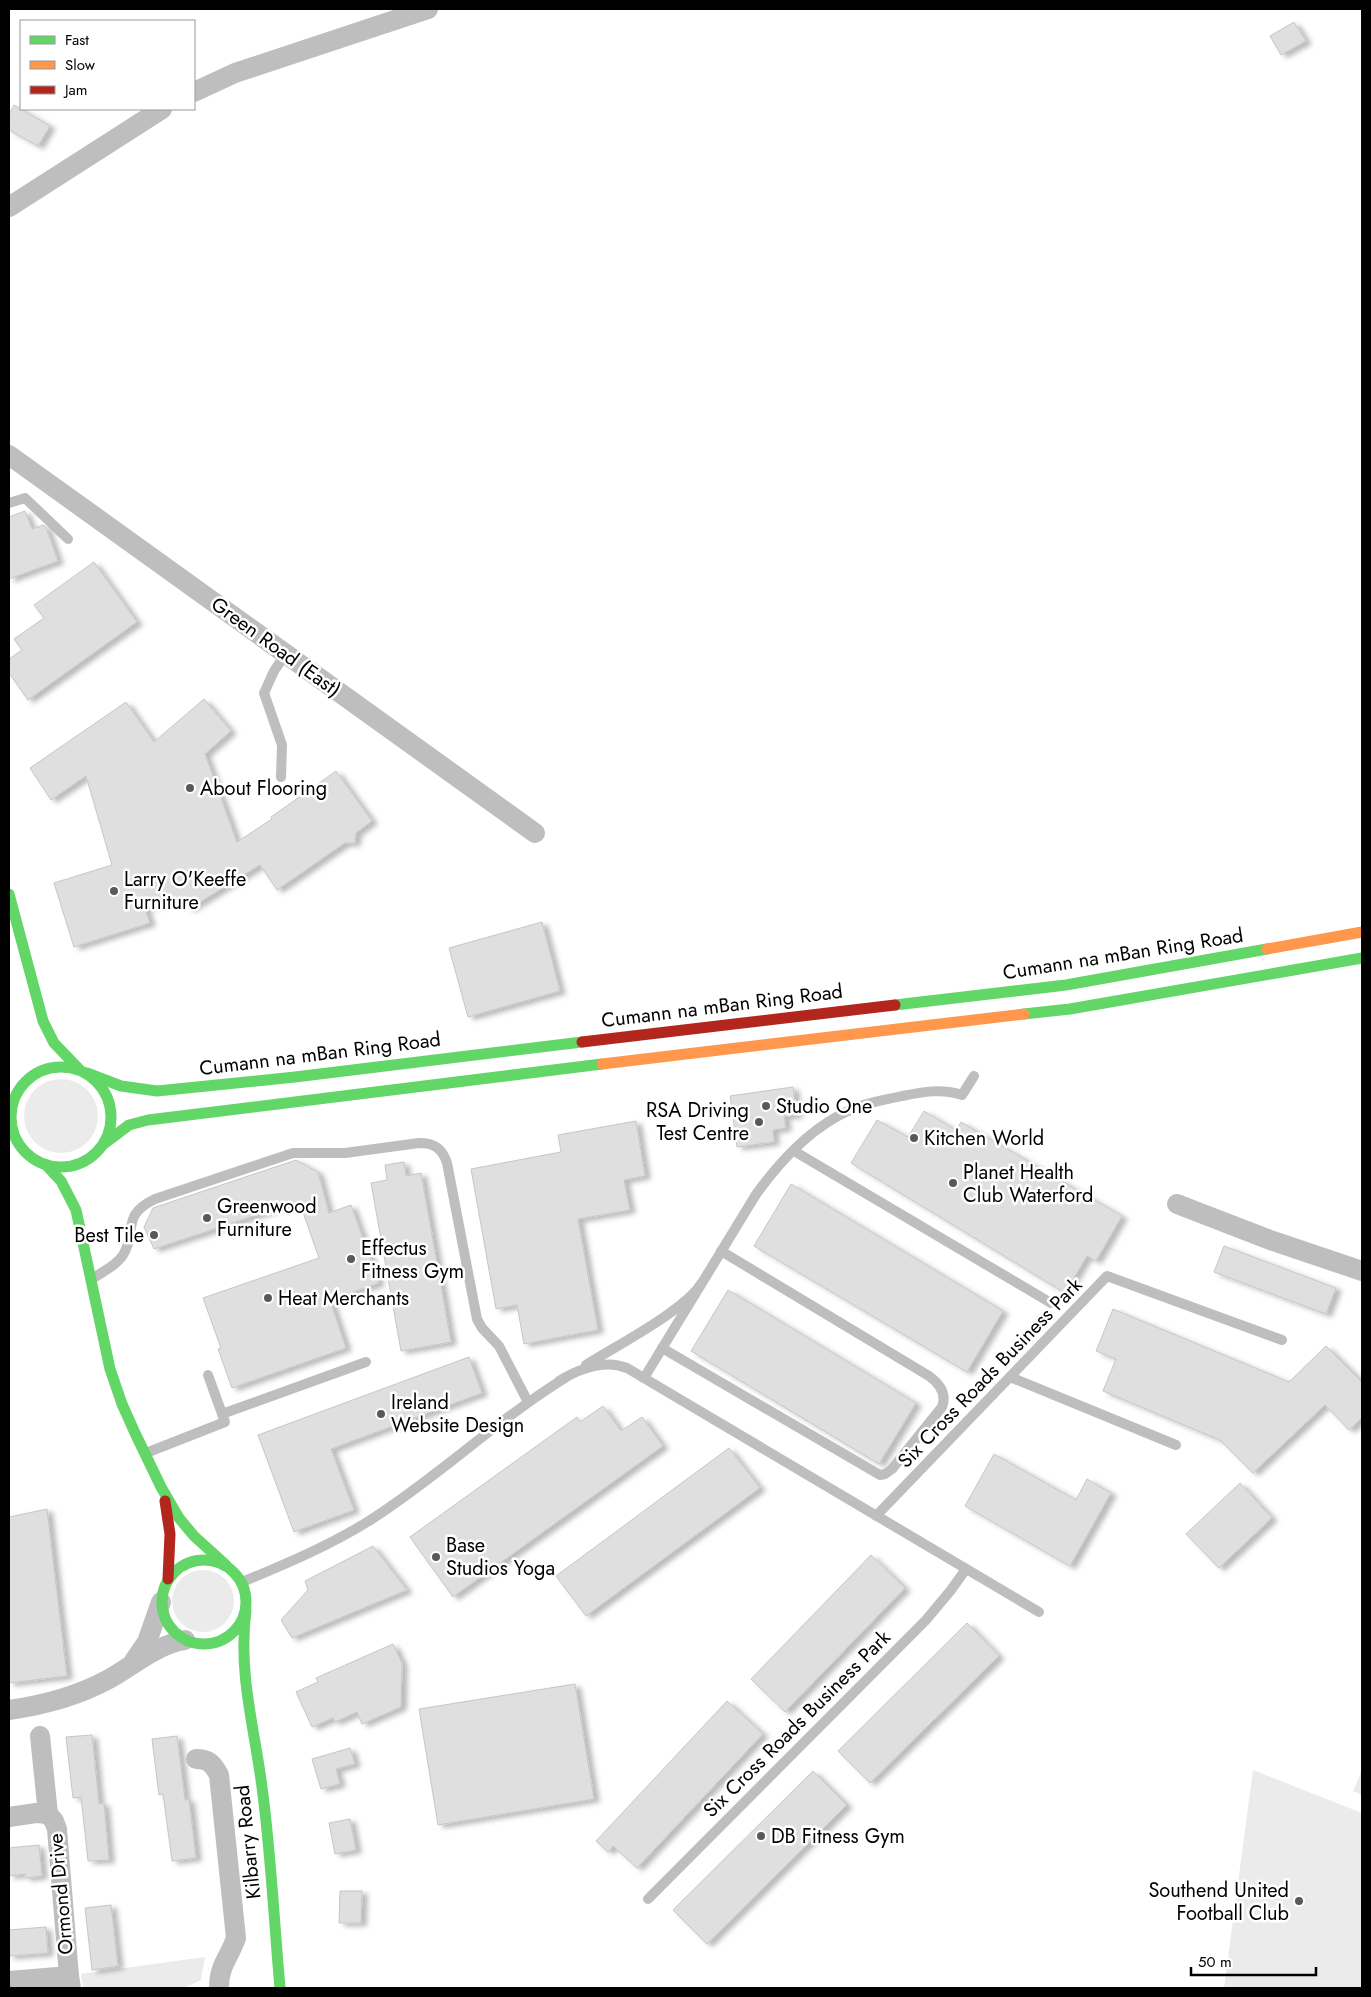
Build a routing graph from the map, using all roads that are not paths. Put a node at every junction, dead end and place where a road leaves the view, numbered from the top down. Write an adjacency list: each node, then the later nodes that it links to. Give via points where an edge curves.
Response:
1 (428, 9): 2 (street, via 242,70)
2 (195, 92)
3 (160, 110): 4 (street)
4 (9, 207)
5 (13, 458): 8 (street, Green Road (East))
6 (9, 504): 7 (lane, via 25,498)
7 (68, 538)
8 (285, 654): 9 (lane, via 264,693 282,745); 10 (street, Green Road (East))
9 (281, 777)
10 (535, 833)
11 (9, 894): 14 (main road)
12 (1362, 932): 17 (main road, Cumann na mBan Ring Road, via 1066,985 166,1091 148,1091 108,1082)
13 (1362, 958): 21 (main road, via 1070,1010 148,1120 129,1125)
14 (40, 1011): 15 (main road); 17 (main road, via 54,1042)
15 (41, 1040)
16 (34, 1063): 19 (main road)
17 (83, 1071): 19 (main road, via 61,1066 43,1070); 21 (main road, via 100,1084 109,1100 112,1117)
18 (974, 1076): 22 (lane, via 962,1095 932,1091 864,1104 833,1119)
19 (20, 1088): 20 (main road); 25 (main road, via 11,1111 12,1130 21,1147)
20 (9, 1102)
21 (105, 1143): 24 (main road)
22 (794, 1151): 31 (lane, via 758,1191); 35 (lane)
23 (9, 1154): 25 (main road)
24 (94, 1156): 26 (main road, via 71,1166); 27 (main road)
25 (34, 1160): 26 (main road)
26 (46, 1165): 30 (main road, via 61,1181)
27 (85, 1173)
28 (79, 1190): 30 (main road)
29 (1177, 1204): 32 (street)
30 (76, 1210): 33 (main road)
31 (721, 1251): 34 (lane); 37 (lane, via 929,1376 943,1392 942,1407 892,1469 880,1475)
32 (1362, 1272)
33 (91, 1279): 43 (lane, via 121,1257 136,1213 155,1199 293,1152 346,1153 431,1144 443,1153 447,1163 477,1320 499,1346); 46 (main road, via 116,1386)
34 (701, 1284): 37 (lane); 42 (lane, via 670,1312)
35 (1050, 1303)
36 (1282, 1340): 40 (lane, Six Cross Roads Business Park, via 1107,1276)
37 (662, 1348): 41 (lane)
38 (366, 1362): 44 (lane)
39 (208, 1375): 44 (lane)
40 (1010, 1377): 45 (lane); 48 (lane, Six Cross Roads Business Park)
41 (644, 1378): 42 (lane, via 623,1366 606,1364 582,1370); 48 (lane)
42 (559, 1381): 43 (lane)
43 (528, 1402): 52 (lane, via 364,1524 326,1546)
44 (222, 1414): 46 (lane, via 225,1422)
45 (1176, 1445)
46 (145, 1454): 47 (main road)
47 (161, 1487): 49 (main road, via 187,1527); 51 (main road, via 168,1517)
48 (876, 1516): 50 (lane)
49 (226, 1565): 51 (main road, via 201,1559 182,1566); 52 (main road)
50 (966, 1569): 55 (lane); 66 (lane, Six Cross Roads Business Park, via 926,1620)
51 (168, 1579): 53 (main road)
52 (242, 1582): 54 (main road)
53 (161, 1602): 56 (main road, via 168,1624 175,1633); 58 (street, via 147,1642)
54 (246, 1610): 56 (main road, via 236,1630 227,1637 206,1644); 60 (main road, Kilbarry Road, via 241,1645)
55 (1039, 1612)
56 (190, 1642): 57 (main road); 58 (street, via 156,1650)
57 (218, 1656)
58 (127, 1668): 61 (street, via 73,1696)
59 (234, 1673): 60 (main road, Kilbarry Road)
60 (245, 1692): 70 (main road, Kilbarry Road, via 262,1787)
61 (9, 1710)
62 (40, 1736): 64 (street, Ormond Drive)
63 (196, 1759): 69 (street, via 206,1759 219,1775 236,1938 221,1967)
64 (48, 1814): 65 (street, Ormond Drive); 68 (street, Ormond Drive, via 57,1829)
65 (9, 1817)
66 (648, 1899)
67 (9, 1982): 68 (street)
68 (70, 1982)
69 (219, 1988)
70 (280, 1988)

